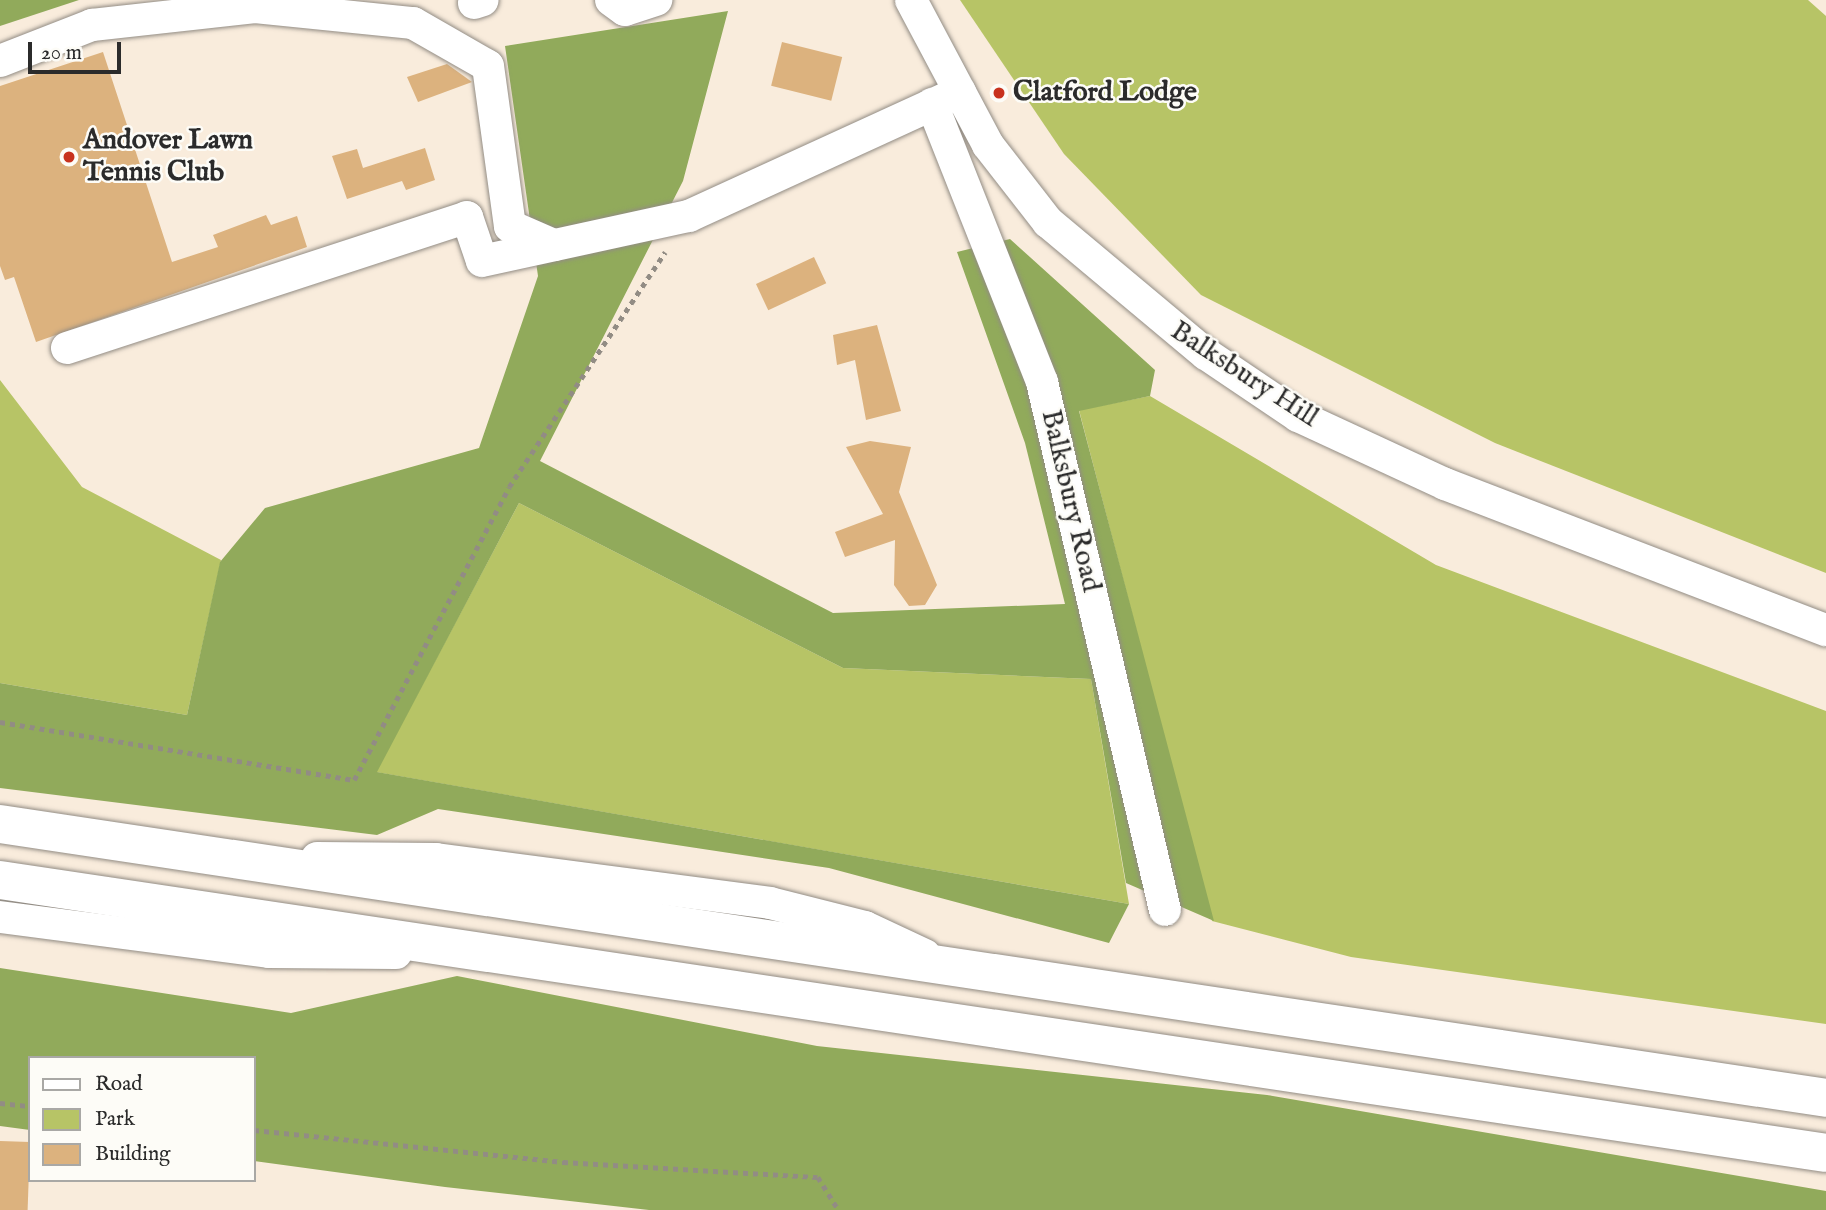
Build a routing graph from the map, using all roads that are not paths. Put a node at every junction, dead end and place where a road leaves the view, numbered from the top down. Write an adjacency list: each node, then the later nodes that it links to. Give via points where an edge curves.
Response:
1 (611, 0): 2 (street, via 625,10)
2 (656, 0)
3 (911, 0): 5 (street, Balksbury Hill)
4 (0, 61): 6 (street, via 92,25 255,7 413,23 488,66 510,226)
5 (946, 98): 6 (street, via 689,216); 8 (street, Balksbury Hill, via 1048,222 1129,295 1298,415 1573,537); 11 (street, Balksbury Road, via 1042,382)
6 (554, 246): 7 (street, via 482,261 467,217)
7 (67, 348)
8 (1826, 630)
9 (0, 824): 14 (highway)
10 (0, 880): 13 (highway)
11 (1165, 910)
12 (0, 917): 13 (street, via 269,952)
13 (485, 953): 15 (highway)
14 (1826, 1098)
15 (1826, 1153)

